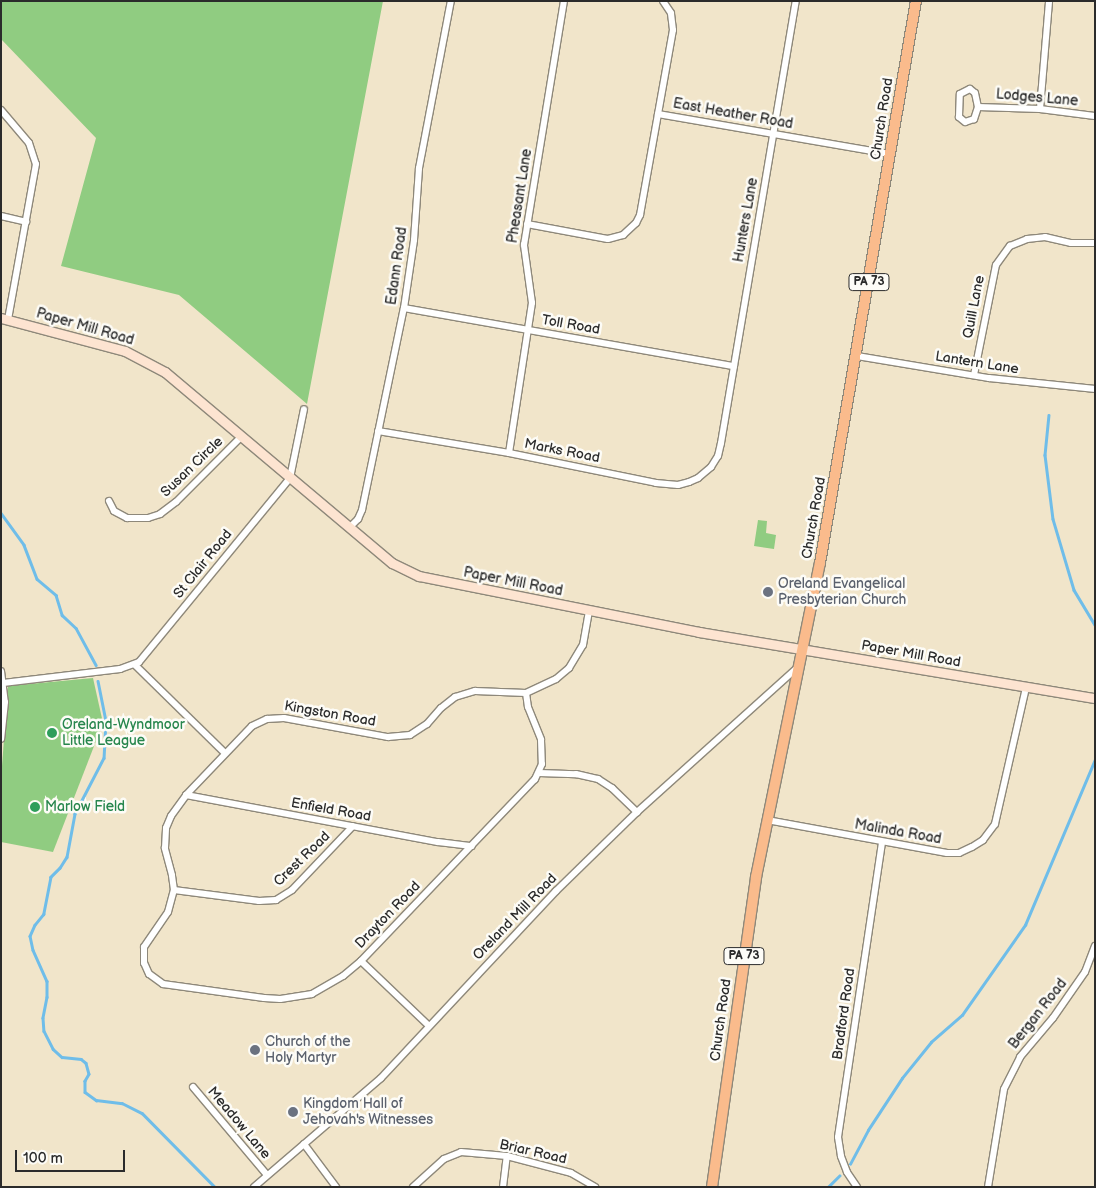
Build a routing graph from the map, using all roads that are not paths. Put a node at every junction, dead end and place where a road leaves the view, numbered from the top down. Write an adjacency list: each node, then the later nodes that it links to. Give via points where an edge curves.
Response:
1 (451, 1): 18 (street, Edann Road, via 419,168 414,240)
2 (564, 1): 16 (street, Pheasant Lane)
3 (663, 1): 10 (street, East Heather Road, via 671,13 672,30)
4 (796, 1): 12 (street, Hunters Lane)
5 (916, 1): 13 (main road, Church Road / PA 73)
6 (1049, 1): 8 (street)
7 (978, 107): 7 (street, Lodges Lane, via 976,93 962,91 960,120 971,121); 8 (street, Lodges Lane)
8 (1040, 109): 11 (street, Lodges Lane)
9 (1, 110): 15 (street, via 29,143 34,155 36,170)
10 (658, 114): 12 (street, East Heather Road); 16 (street, via 640,215 631,230 608,239)
11 (1095, 116)
12 (774, 134): 13 (street, East Heather Road); 22 (street, Hunters Lane)
13 (890, 154): 21 (main road, Church Road / PA 73)
14 (1, 216): 15 (street)
15 (26, 222): 19 (street)
16 (527, 224): 20 (street, Pheasant Lane, via 524,257 532,303)
17 (1095, 242): 23 (street, Quill Lane, via 1071,243 1045,237 1027,239 1010,246 996,265)
18 (404, 308): 20 (street, Toll Road); 26 (street, Edann Road)
19 (4, 319): 27 (street, Paper Mill Road, via 125,351 144,360 165,372)
20 (529, 330): 22 (street, Toll Road); 29 (street, Pheasant Lane)
21 (857, 356): 23 (street, Lantern Lane); 34 (main road, Church Road / PA 73, via 820,563)
22 (734, 366): 28 (street, Hunters Lane)
23 (974, 375): 24 (street, Lantern Lane)
24 (1095, 389)
25 (304, 409): 30 (street)
26 (378, 431): 29 (street, Marks Road); 32 (street, Edann Road, via 362,510)
27 (241, 437): 30 (street, Paper Mill Road); 31 (street, Susan Circle, via 160,514 148,518 127,518 114,511)
28 (721, 443): 29 (street, Marks Road, via 718,456 710,467 698,478 678,485)
29 (509, 453)
30 (290, 478): 32 (street, Paper Mill Road); 35 (street, St Clair Road)
31 (108, 501)
32 (349, 528): 33 (street, Paper Mill Road, via 392,563 414,574 444,583)
33 (590, 611): 34 (street, Paper Mill Road); 40 (street, Kingston Road, via 583,645 569,668 549,684)
34 (801, 649): 36 (main road, Church Road / PA 73); 39 (street, Paper Mill Road)
35 (135, 665): 38 (street); 43 (street)
36 (797, 668): 46 (street, Oreland Mill Road); 47 (main road, Church Road / PA 73)
37 (1, 671): 38 (street)
38 (3, 683): 42 (street, via 5,702)
39 (1026, 687): 41 (street, Paper Mill Road); 49 (street, Malinda Road, via 995,824 983,840 960,852 947,853)
40 (526, 693): 43 (street, Kingston Road, via 470,692 452,700 420,730 400,737 272,718 252,726); 44 (street, Drayton Road, via 541,740 543,759)
41 (1095, 698)
42 (1, 739)
43 (225, 753): 45 (street, Kingston Road)
44 (539, 773): 46 (street, via 576,774 598,779); 50 (street, Drayton Road, via 529,788)
45 (186, 795): 48 (street, Enfield Road); 51 (street, Kingston Road, via 171,816 165,834 164,848)
46 (637, 812): 55 (street, Oreland Mill Road, via 556,891)
47 (766, 820): 49 (street, Malinda Road); 65 (main road, Church Road / PA 73, via 738,993)
48 (353, 826): 50 (street, Enfield Road); 51 (street, Crest Road, via 292,890 276,900 259,901)
49 (882, 842): 66 (street, Bradford Road, via 838,1137 847,1172)
50 (472, 846): 53 (street, Drayton Road)
51 (174, 890): 54 (street, Kingston Road, via 168,912 144,947)
52 (1095, 946): 67 (street, Bergan Road, via 1085,972 1053,1018 1020,1057 1004,1089)
53 (361, 961): 54 (street, Drayton Road, via 320,990 303,996 280,998 163,984 149,974); 55 (street)
54 (144, 963)
55 (429, 1026): 57 (street, Oreland Mill Road, via 381,1078)
56 (193, 1088): 59 (street, Meadow Lane)
57 (304, 1144): 59 (street, Oreland Mill Road); 61 (street)
58 (507, 1156): 62 (street, Briar Road, via 461,1152 444,1159); 63 (street); 64 (street, Briar Road, via 571,1173)
59 (267, 1176): 60 (street, Oreland Mill Road)
60 (254, 1187)
61 (336, 1187)
62 (413, 1187)
63 (503, 1187)
64 (595, 1187)
65 (712, 1187)
66 (857, 1187)
67 (988, 1187)

